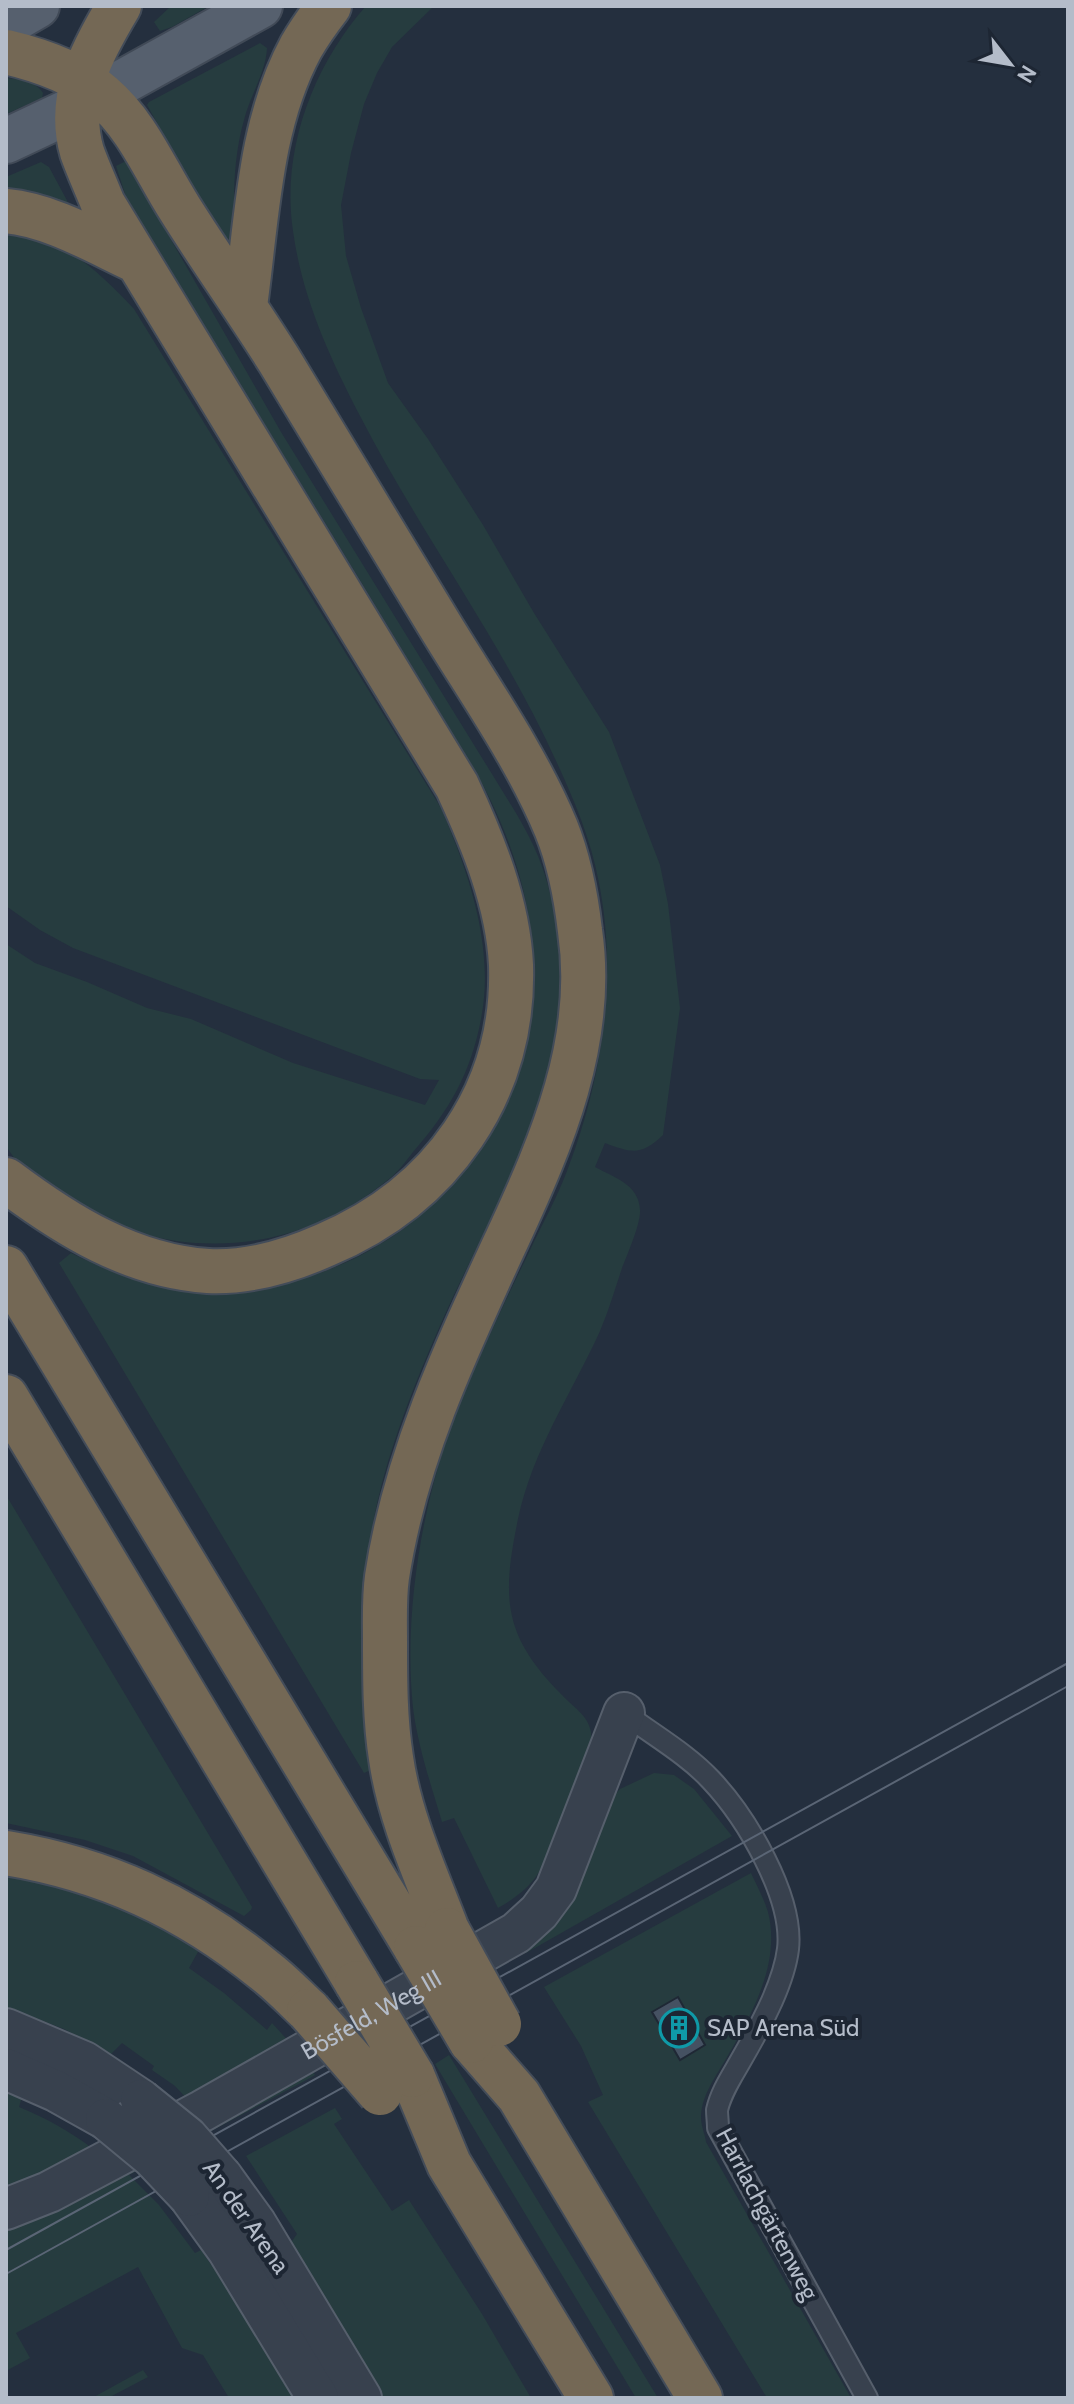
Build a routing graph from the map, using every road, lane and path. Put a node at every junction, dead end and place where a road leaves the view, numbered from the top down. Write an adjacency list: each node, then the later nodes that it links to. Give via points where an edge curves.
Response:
1 (37, 6): 5 (main road)
2 (119, 6): 7 (highway, via 90,56)
3 (260, 6): 7 (main road)
4 (329, 6): 11 (highway, via 301,48 269,139)
5 (6, 24)
6 (6, 52): 7 (highway, via 34,59)
7 (86, 94): 8 (main road); 10 (highway, via 81,149 103,204); 11 (highway, via 133,129)
8 (6, 141)
9 (6, 211): 10 (highway, via 41,219)
10 (137, 261): 12 (highway, via 457,786 479,834 507,932 507,1019 482,1102 427,1181 384,1215 301,1255 256,1268 209,1271 172,1265 122,1251 72,1227)
11 (245, 306): 17 (highway, via 534,785 571,873 582,937 584,1000 557,1123 425,1425 396,1524 386,1584 391,1761)
12 (6, 1180)
13 (6, 1268): 17 (highway)
14 (6, 1397): 20 (highway, bridge, via 357,1983)
15 (624, 1713): 22 (street, Bösfeld, Weg III, via 556,1889 516,1933 188,2118 49,2192); 27 (lane, Harrlachgärtenweg, via 712,1781 734,1808 777,1886 787,1919 783,1972 725,2089 717,2110 718,2128)
16 (6, 1853): 20 (highway, bridge, via 104,1876 165,1904 265,1970)
17 (432, 1939): 26 (highway, bridge, via 519,2096)
18 (6, 2029): 21 (street, An der Arena, bridge, via 84,2062 141,2100 187,2137)
19 (6, 2069): 21 (street, An der Arena, bridge, via 106,2119 152,2157)
20 (396, 2084): 25 (highway)
21 (206, 2186): 23 (street, An der Arena, via 228,2250); 24 (street, An der Arena, via 256,2224)
22 (6, 2209)
23 (318, 2398)
24 (361, 2398)
25 (591, 2398)
26 (700, 2398)
27 (867, 2398)

